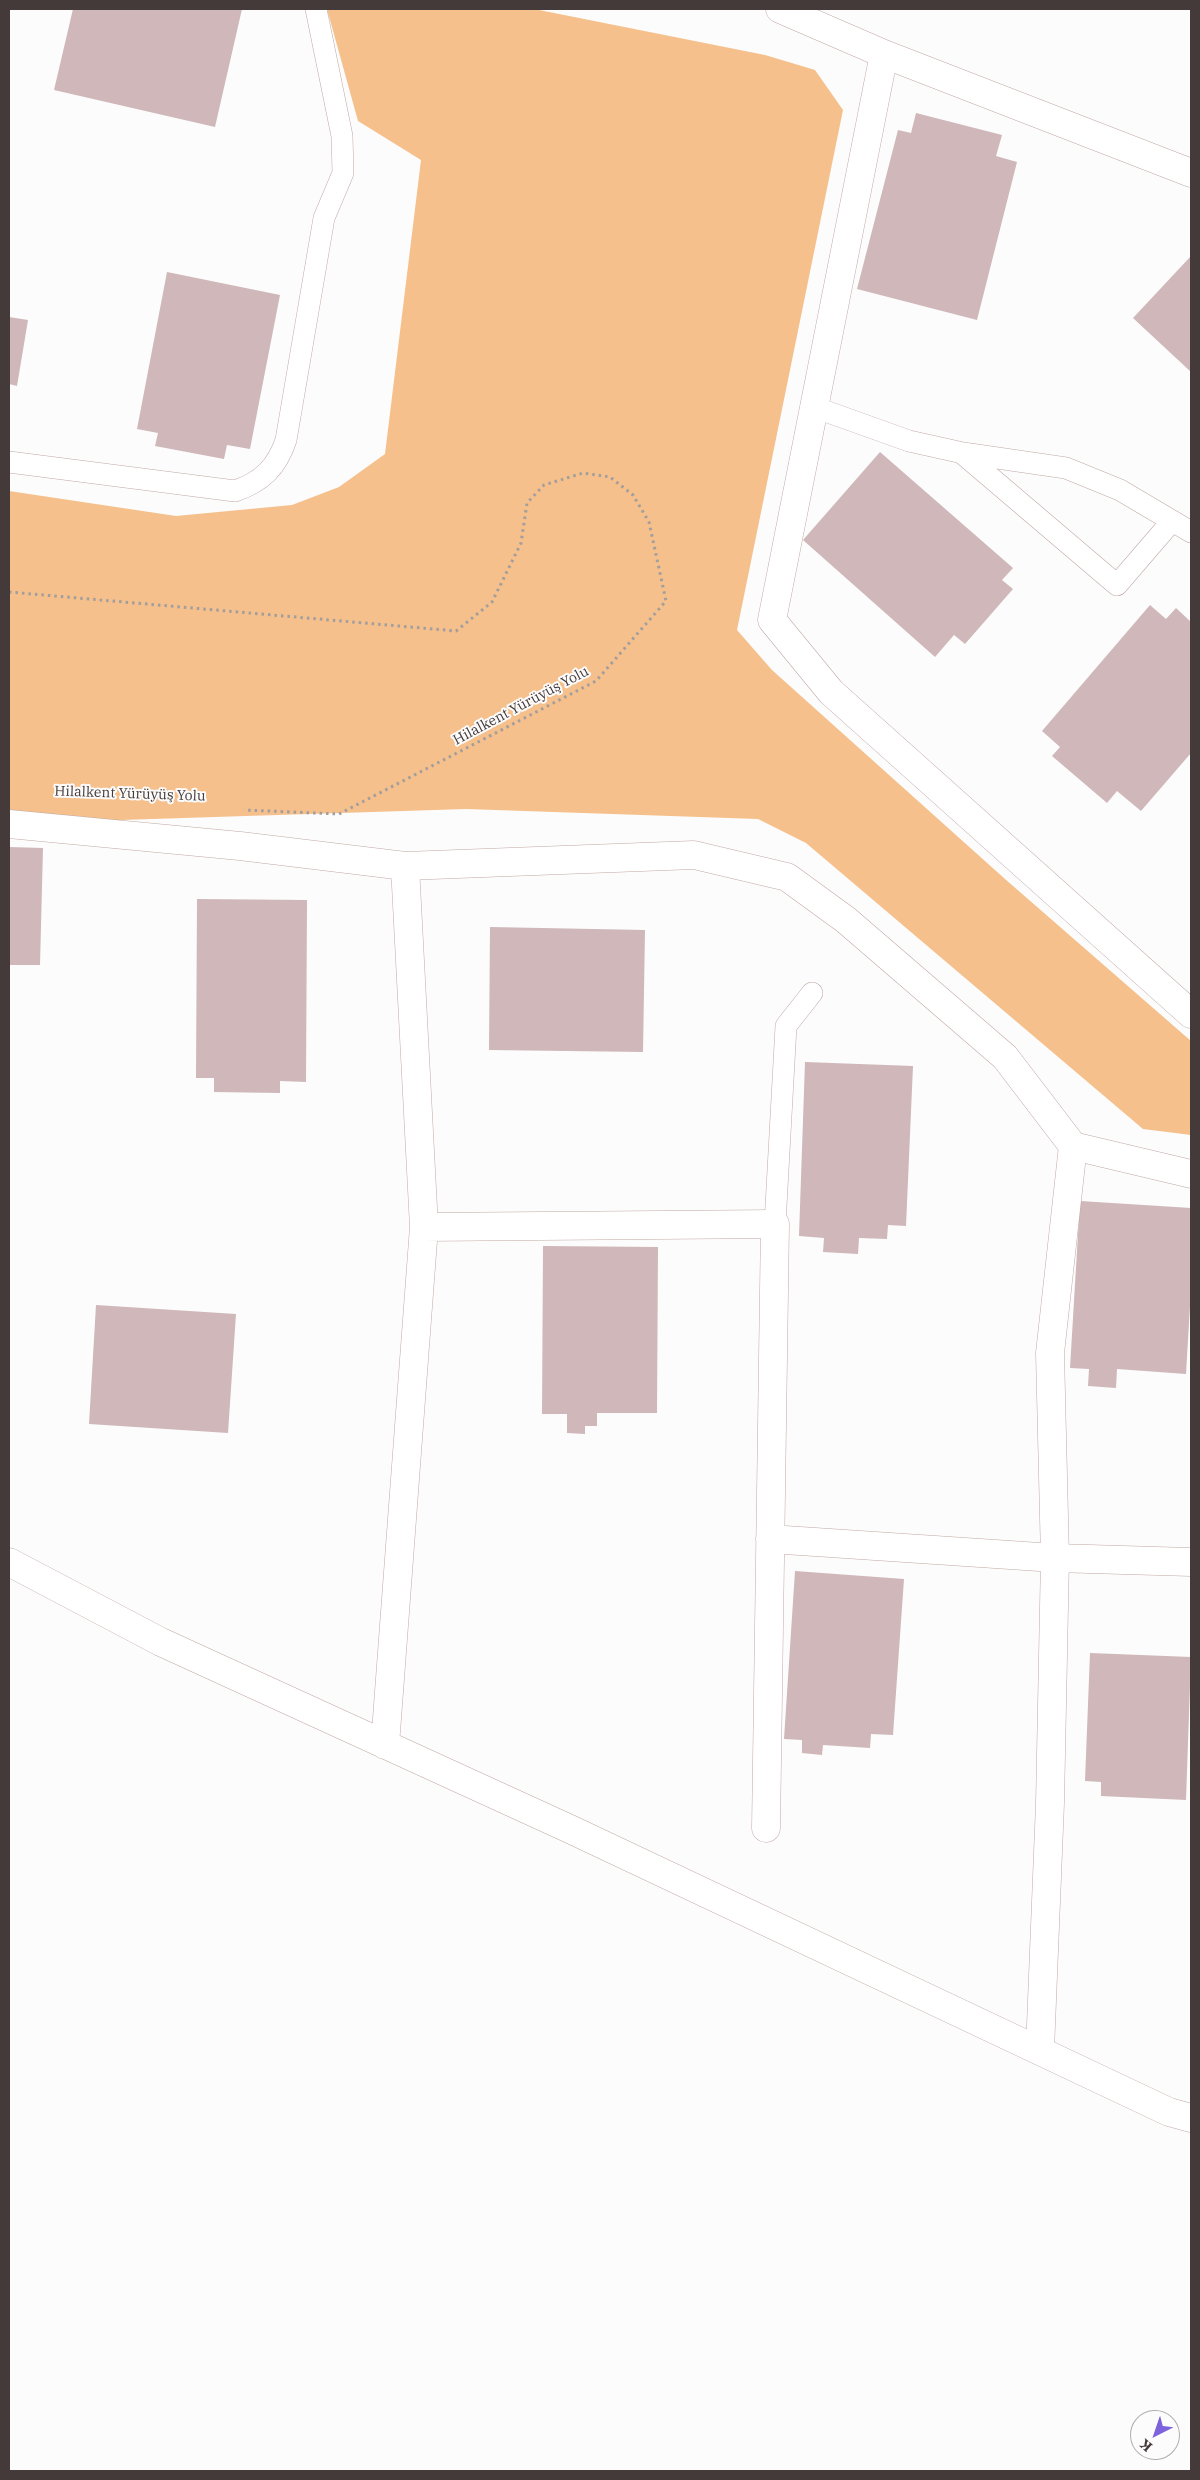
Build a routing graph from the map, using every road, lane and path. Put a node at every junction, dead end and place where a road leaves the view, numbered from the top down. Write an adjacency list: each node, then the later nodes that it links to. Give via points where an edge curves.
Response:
1 (316, 9): 7 (lane, via 342,136 344,173 324,218 281,455 260,480 235,491)
2 (780, 9): 3 (street)
3 (884, 54): 4 (street); 5 (street)
4 (1191, 173)
5 (814, 408): 6 (lane, via 909,441); 15 (street, via 772,620 831,692)
6 (962, 453): 8 (lane, via 1066,468 1120,490); 8 (lane, via 1117,585)
7 (9, 462)
8 (1172, 521): 9 (lane)
9 (1191, 532)
10 (9, 592): 11 (path, Hilalkent Yürüyüş Yolu, via 456,631 492,602 521,543 527,503 544,485 583,473 610,477 633,495 649,522 666,602 596,681 338,814)
11 (242, 810)
12 (9, 824): 13 (street)
13 (405, 866): 16 (street, via 694,856 787,878 846,920 1005,1057); 19 (street)
14 (812, 993): 18 (lane, via 786,1026)
15 (1191, 1014)
16 (1074, 1146): 17 (street); 21 (street, via 1050,1353)
17 (1191, 1174)
18 (775, 1224): 19 (street); 20 (street)
19 (424, 1227): 24 (street)
20 (770, 1539): 21 (street); 25 (street)
21 (1055, 1558): 23 (street); 26 (street)
22 (9, 1562): 24 (street, via 161,1642)
23 (1191, 1562)
24 (385, 1745): 26 (street)
25 (766, 1828)
26 (1040, 2050): 27 (street, via 1169,2112)
27 (1191, 2118)

